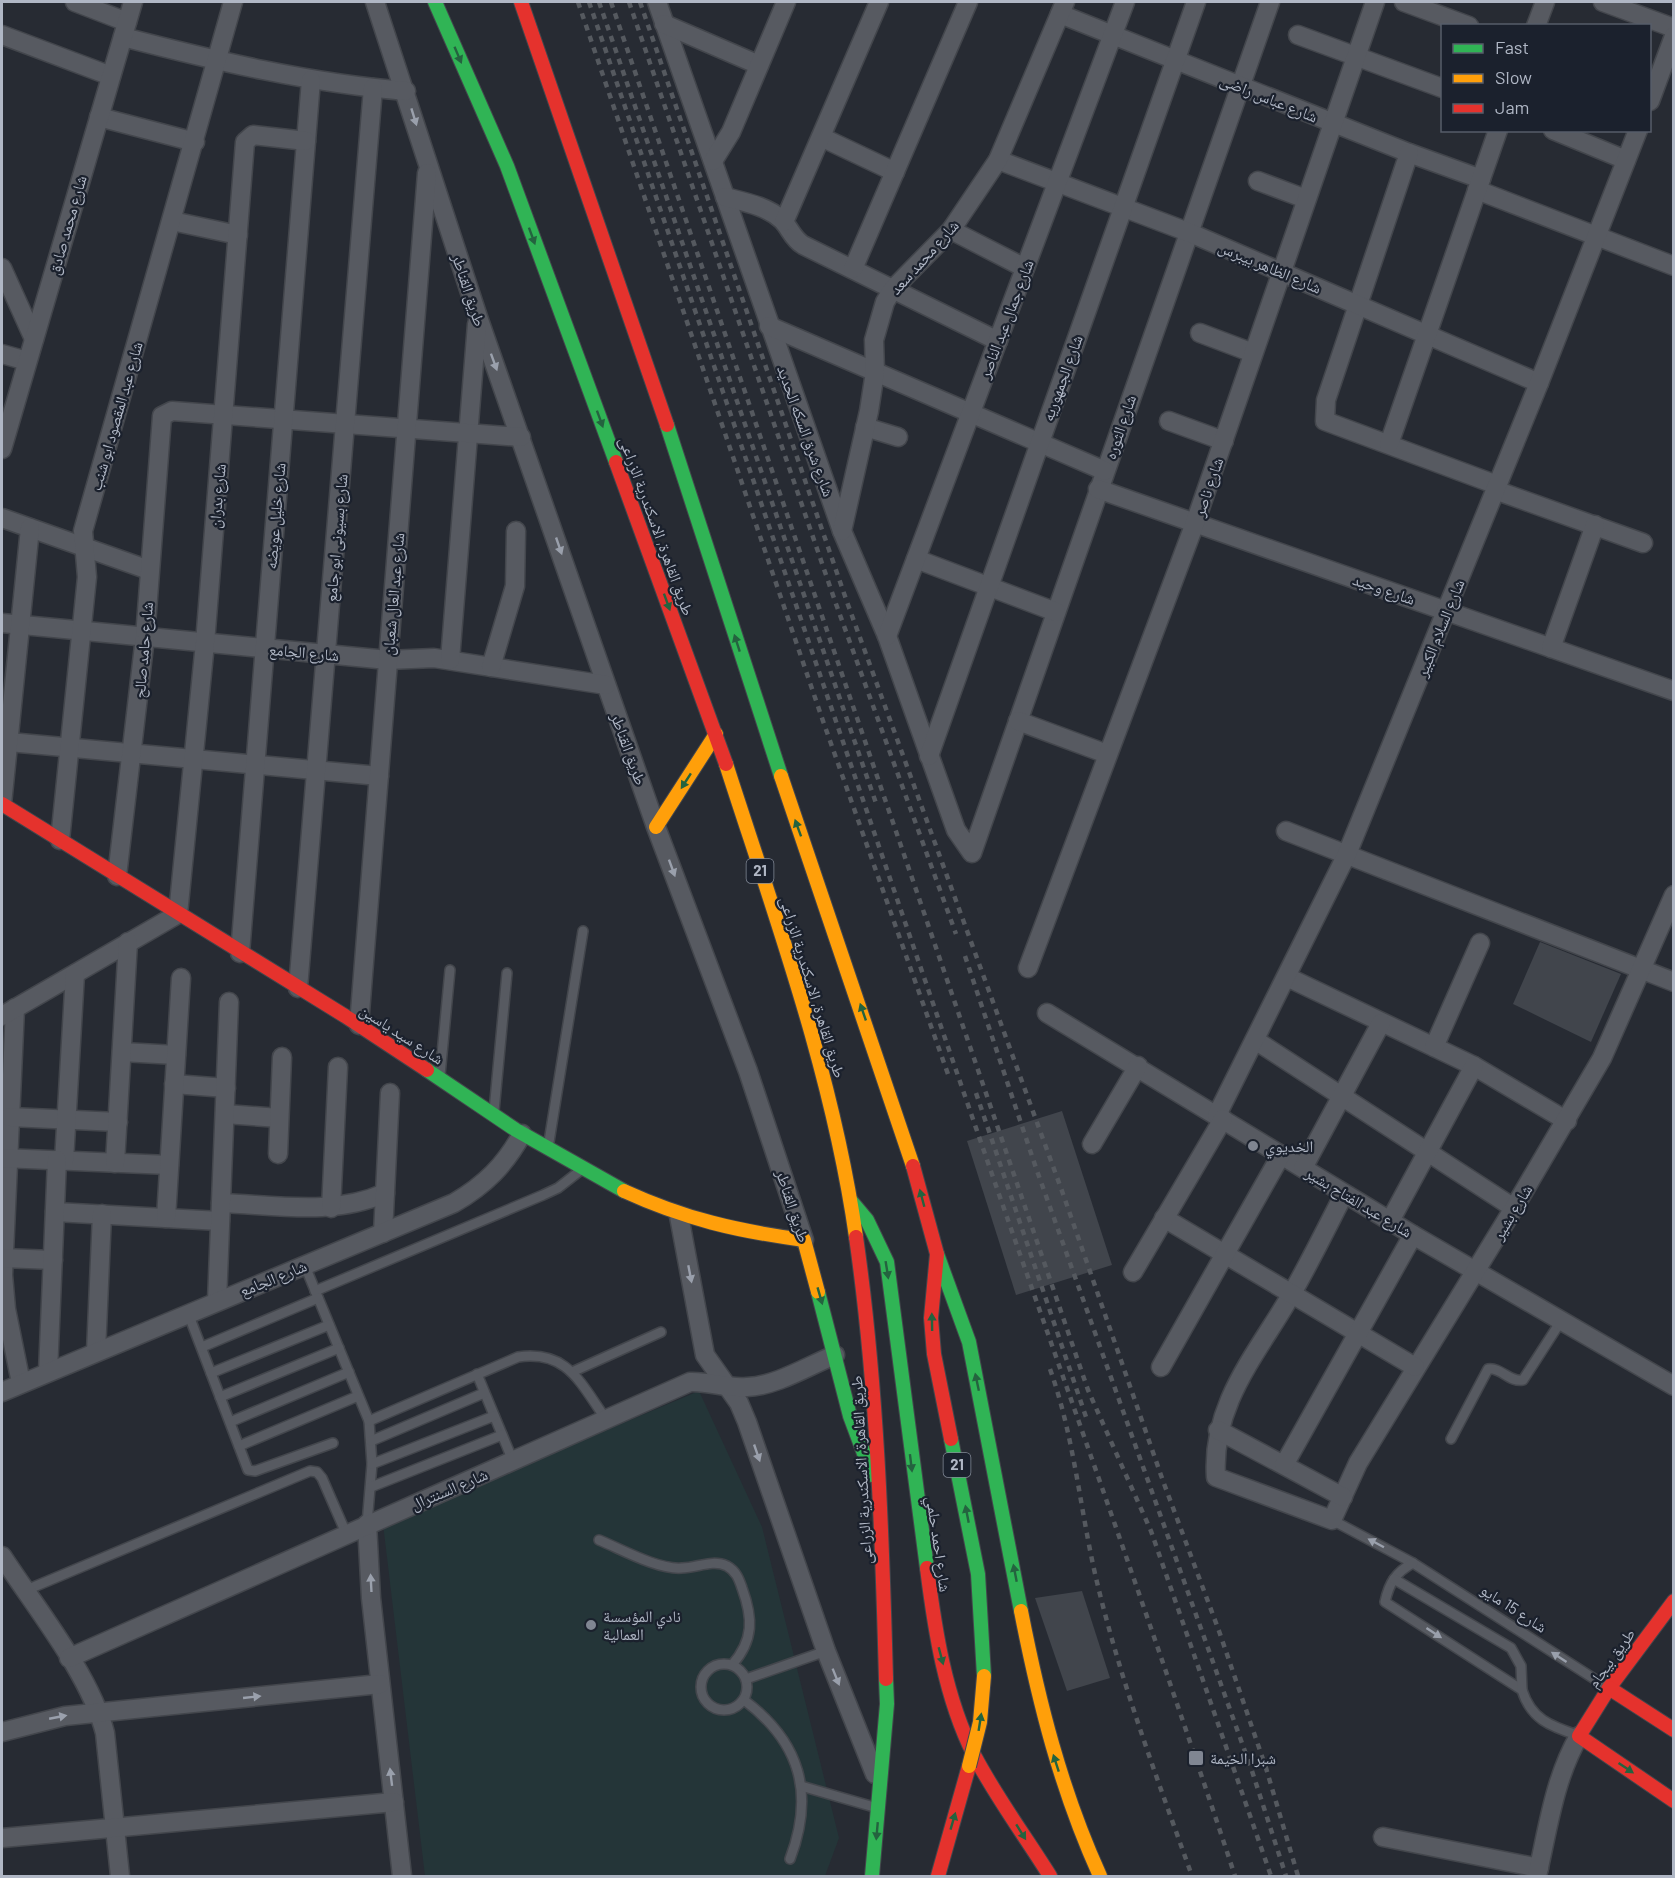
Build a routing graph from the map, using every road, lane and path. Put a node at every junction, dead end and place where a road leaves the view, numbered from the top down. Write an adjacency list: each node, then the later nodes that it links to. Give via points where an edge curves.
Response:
1 (75, 2): 23 (street)
2 (133, 2): 23 (street, شارع محمد صادق)
3 (233, 2): 30 (street, شارع عبد المقصود ابو شنب)
4 (375, 2): 37 (street, طريق القناطر)
5 (435, 2): 128 (main road, طريق القاهرة, الاسكندرية الزراعى / 21, one-way to 128, via 507,166)
6 (521, 2): 215 (main road, 21, one-way to 6, via 908,1147 864,1013)
7 (657, 2): 19 (street, شارع شرق السكه الحديد)
8 (786, 2): 31 (street)
9 (879, 2): 44 (street)
10 (968, 2): 52 (street)
11 (1125, 2): 25 (street, شارع جمال عبد الناصر)
12 (1196, 2): 29 (street, شارع الجمهوريه)
13 (1270, 2): 34 (street, شارع الثوره)
14 (1375, 2): 28 (street, شارع ناصر)
15 (1404, 2): 20 (street)
16 (1545, 2): 21 (street)
17 (1612, 3): 22 (street)
18 (1062, 8): 25 (street, شارع عباس راضى); 48 (street, شارع محمد سعد)
19 (664, 24): 31 (street); 50 (street, شارع شرق السكه الحديد)
20 (1464, 24)
21 (1537, 24)
22 (1674, 28)
23 (125, 29): 30 (street); 32 (street, شارع محمد صادق)
24 (2, 35): 32 (street)
25 (1112, 35): 29 (street, شارع عباس راضى); 54 (street, شارع جمال عبد الناصر)
26 (1299, 35): 28 (street)
27 (1674, 36): 38 (street)
28 (1356, 56): 35 (street); 40 (street, شارع ناصر)
29 (1174, 60): 34 (street, شارع عباس راضى); 58 (street, شارع الجمهوريه)
30 (217, 61): 33 (street); 46 (street, شارع عبد المقصود ابو شنب)
31 (759, 64): 50 (street, via 731,132)
32 (111, 76): 39 (street, شارع محمد صادق)
33 (311, 80): 36 (street); 45 (street, شارع خليل عويضه)
34 (1240, 87): 40 (street, شارع عباس راضى); 62 (street, شارع الثوره)
35 (1441, 87)
36 (373, 88): 37 (street); 87 (street, شارع بسيونى ابو جامع)
37 (406, 91): 51 (street, طريق القناطر, one-way to 51)
38 (1651, 94)
39 (99, 117): 46 (street); 76 (street, شارع محمد صادق)
40 (1332, 123): 47 (street, شارع عباس راضى); 57 (street, شارع ناصر)
41 (1497, 132): 55 (street)
42 (1558, 132): 49 (street)
43 (1637, 132): 49 (street, شارع السلام الكبير)
44 (821, 137): 52 (street); 60 (street)
45 (306, 141): 63 (street, شارع بدران, via 257,135 247,139); 85 (street, شارع خليل عويضه)
46 (195, 142): 59 (street, شارع عبد المقصود ابو شنب)
47 (1409, 153): 55 (street, شارع عباس راضى); 71 (street)
48 (998, 160): 54 (street, شارع الظاهر بيبرس); 61 (street, شارع محمد سعد)
49 (1626, 160): 64 (street, شارع السلام الكبير)
50 (713, 161): 56 (street, شارع شرق السكه الحديد)
51 (428, 163): 72 (street, طريق القناطر); 89 (street, شارع عبد العال شعبان)
52 (895, 172): 68 (street)
53 (1258, 181): 57 (street)
54 (1057, 183): 58 (street, شارع الظاهر بيبرس); 67 (street, شارع جمال عبد الناصر)
55 (1479, 184): 64 (street, شارع عباس راضى); 75 (street)
56 (725, 197): 60 (street, via 764,209); 73 (street, شارع شرق السكه الحديد)
57 (1306, 199): 69 (street, شارع ناصر)
58 (1123, 208): 62 (street, شارع الظاهر بيبرس); 94 (street, شارع الجمهوريه)
59 (172, 221): 63 (street); 107 (street, شارع عبد المقصود ابو شنب, via 83,531)
60 (784, 222): 68 (street, via 797,241)
61 (951, 230): 67 (street); 70 (street, شارع محمد سعد)
62 (1188, 232): 69 (street, شارع الظاهر بيبرس); 97 (street, شارع الثوره)
63 (238, 235): 84 (street, شارع بدران)
64 (1597, 236): 65 (street, شارع عباس راضى); 82 (street, شارع السلام الكبير)
65 (1674, 266)
66 (2, 268): 76 (street)
67 (1025, 268): 77 (street, شارع جمال عبد الناصر)
68 (853, 269): 70 (street)
69 (1281, 271): 71 (street, شارع الظاهر بيبرس); 78 (street, شارع ناصر)
70 (892, 289): 77 (street); 81 (street, شارع محمد سعد, via 874,340)
71 (1360, 305): 75 (street, شارع الظاهر بيبرس); 95 (street, via 1323,414 1325,422)
72 (478, 317): 90 (street); 91 (street, طريق القناطر, one-way to 91)
73 (769, 326): 81 (street); 105 (street, شارع شرق السكه الحديد)
74 (1200, 333): 78 (street)
75 (1428, 335): 82 (street, شارع الظاهر بيبرس); 95 (street)
76 (34, 339): 80 (street, شارع محمد صادق)
77 (998, 341): 83 (street, شارع جمال عبد الناصر)
78 (1253, 353): 93 (street, شارع ناصر)
79 (2, 354): 80 (street)
80 (27, 362): 96 (street, شارع محمد صادق)
81 (875, 372): 83 (street); 88 (street, شارع محمد سعد)
82 (1539, 382): 98 (street, شارع السلام الكبير)
83 (971, 413): 94 (street); 108 (street, شارع جمال عبد الناصر)
84 (224, 415): 85 (street); 109 (street, شارع حامد صالح, via 172,411 162,416); 118 (street, شارع بدران)
85 (283, 419): 87 (street); 119 (street, شارع خليل عويضه)
86 (1169, 421): 93 (street)
87 (345, 424): 89 (street); 121 (street, شارع بسيونى ابو جامع)
88 (865, 427): 92 (street); 105 (street, شارع محمد سعد)
89 (407, 428): 90 (street); 122 (street, شارع عبد العال شعبان)
90 (468, 433): 91 (street); 123 (street)
91 (521, 437): 125 (street, طريق القناطر, one-way to 125)
92 (898, 437)
93 (1224, 441): 101 (street, شارع ناصر)
94 (1040, 442): 97 (street); 110 (street, شارع الجمهوريه)
95 (1389, 444): 98 (street)
96 (2, 449)
97 (1105, 471): 99 (street, شارع الثوره)
98 (1496, 487): 102 (street); 111 (street, شارع السلام الكبير)
99 (1098, 489): 101 (street, شارع وحيد); 112 (street, شارع الثوره)
100 (2, 518): 103 (street)
101 (1196, 524): 111 (street, شارع وحيد); 132 (street, شارع ناصر)
102 (1595, 525): 106 (street); 120 (street)
103 (30, 528): 107 (street); 114 (street)
104 (516, 531): 124 (street, via 517,577)
105 (842, 531): 116 (street, شارع شرق السكه الحديد)
106 (1643, 543)
107 (83, 547): 109 (street); 115 (street, شارع عبد المقصود ابو شنب, via 87,577)
108 (916, 559): 110 (street); 116 (street, شارع جمال عبد الناصر)
109 (149, 570): 117 (street, شارع حامد صالح)
110 (989, 586): 112 (street); 133 (street, شارع الجمهوريه)
111 (1447, 611): 120 (street, شارع وحيد); 143 (street, شارع السلام الكبير)
112 (1056, 612): 127 (street, شارع الثوره)
113 (2, 623): 114 (street, شارع الجامع)
114 (20, 625): 115 (street, شارع الجامع); 129 (street)
115 (81, 631): 117 (street, شارع الجامع); 130 (street, شارع عبد المقصود ابو شنب)
116 (887, 636): 133 (street, شارع شرق السكه الحديد)
117 (145, 637): 118 (street, شارع الجامع); 131 (street, شارع حامد صالح)
118 (205, 643): 119 (street, شارع الجامع); 134 (street, شارع بدران)
119 (265, 648): 121 (street, شارع الجامع); 135 (street, شارع خليل عويضه)
120 (1551, 648): 126 (street, شارع وحيد)
121 (326, 654): 122 (street, شارع الجامع); 136 (street, شارع بسيونى ابو جامع)
122 (388, 660): 123 (street, شارع الجامع); 137 (street, شارع عبد العال شعبان)
123 (450, 660): 124 (street, شارع الجامع)
124 (492, 667): 125 (street, شارع الجامع)
125 (606, 685): 139 (street, طريق القناطر)
126 (1674, 691)
127 (1018, 721): 132 (street); 142 (street, شارع الثوره)
128 (716, 734): 139 (main road, one-way to 139); 201 (main road, طريق القاهرة, الاسكندرية الزراعى / 21, via 802,1000)
129 (9, 742): 130 (street); 138 (street)
130 (69, 748): 131 (street); 141 (street, شارع عبد المقصود ابو شنب)
131 (133, 754): 134 (street); 144 (street, شارع حامد صالح)
132 (1107, 754): 151 (street, شارع ناصر)
133 (929, 756): 142 (street, شارع شرق السكه الحديد, via 959,838)
134 (195, 759): 135 (street); 146 (street, شارع بدران)
135 (255, 765): 136 (street); 150 (street, شارع خليل عويضه)
136 (316, 770): 137 (street); 159 (street, شارع بسيونى ابو جامع)
137 (379, 776): 164 (street, شارع عبد العال شعبان)
138 (2, 804): 141 (main road, شارع سيد ياسين)
139 (656, 827): 214 (street, طريق القناطر, one-way to 214, via 748,1071)
140 (1286, 831): 143 (street)
141 (60, 840): 144 (main road, شارع سيد ياسين)
142 (972, 853)
143 (1347, 854): 153 (street); 156 (street, شارع السلام الكبير)
144 (117, 876): 146 (main road, شارع سيد ياسين)
145 (1674, 895): 153 (street, شارع بشير)
146 (178, 914): 148 (street); 150 (main road, شارع سيد ياسين)
147 (583, 931): 188 (lane)
148 (128, 942): 155 (street); 167 (street)
149 (1480, 943): 166 (street)
150 (240, 953): 159 (main road, شارع سيد ياسين)
151 (1028, 968)
152 (450, 970): 173 (lane)
153 (1643, 970): 158 (street); 184 (street, شارع بشير)
154 (507, 973): 179 (lane)
155 (75, 974): 161 (street); 183 (street)
156 (1287, 977): 163 (street); 165 (street, شارع السلام الكبير)
157 (181, 978): 168 (street)
158 (1674, 982)
159 (298, 988): 164 (main road, شارع سيد ياسين)
160 (229, 1002): 175 (street)
161 (8, 1012): 181 (street)
162 (1047, 1013): 170 (street, شارع عبد الفتاح بشير)
163 (1381, 1023): 166 (street); 177 (street)
164 (359, 1025): 173 (main road, شارع سيد ياسين)
165 (1256, 1040): 177 (street); 180 (street, شارع السلام الكبير)
166 (1434, 1047): 171 (street)
167 (122, 1052): 168 (street); 185 (street)
168 (176, 1055): 174 (street)
169 (282, 1057): 182 (street)
170 (1138, 1066): 180 (street, شارع عبد الفتاح بشير); 187 (street)
171 (1474, 1066): 184 (street); 189 (street)
172 (338, 1067): 202 (street)
173 (439, 1078): 179 (main road, شارع سيد ياسين)
174 (174, 1084): 175 (street); 195 (street)
175 (226, 1088): 178 (street)
176 (390, 1094): 199 (street)
177 (1342, 1095): 189 (street); 196 (street)
178 (225, 1114): 182 (street); 205 (street)
179 (493, 1115): 186 (main road, شارع سيد ياسين)
180 (1220, 1117): 191 (street, شارع عبد الفتاح بشير); 209 (street, شارع السلام الكبير)
181 (10, 1118): 183 (street); 192 (street)
182 (279, 1118): 190 (street)
183 (66, 1120): 185 (street); 193 (street)
184 (1567, 1121): 203 (street, شارع بشير)
185 (118, 1122): 194 (street)
186 (522, 1134): 188 (main road, شارع سيد ياسين); 212 (street, شارع الجامع, via 495,1174 476,1190)
187 (1092, 1144)
188 (548, 1149): 197 (main road, شارع سيد ياسين)
189 (1428, 1151): 203 (street); 210 (street)
190 (278, 1154)
191 (1281, 1155): 196 (street, شارع عبد الفتاح بشير); 216 (street)
192 (5, 1158): 193 (street); 198 (street)
193 (61, 1160): 194 (street); 204 (street)
194 (115, 1163): 195 (street)
195 (169, 1166): 208 (street)
196 (1303, 1168): 200 (street, شارع عبد الفتاح بشير)
197 (583, 1169): 207 (main road, شارع سيد ياسين, via 623,1192); 223 (lane, via 558,1188)
198 (4, 1185): 211 (street)
199 (385, 1193): 202 (street); 212 (street)
200 (1344, 1194): 210 (street, شارع عبد الفتاح بشير); 222 (street)
201 (851, 1201): 262 (main road, طريق القاهرة, الاسكندرية الزراعى / 21, via 866,1305); 299 (main road, شارع احمد حلمي, one-way to 299, via 867,1220 887,1262 926,1575 936,1638 950,1690 974,1754)
202 (332, 1208): 205 (street)
203 (1514, 1208): 221 (street, شارع بشير)
204 (55, 1212): 206 (street); 218 (street)
205 (221, 1212): 208 (street); 224 (street)
206 (102, 1214): 208 (street); 232 (street)
207 (679, 1216): 214 (main road, شارع سيد ياسين, via 753,1236); 243 (street, one-way to 243, via 705,1355)
208 (166, 1218)
209 (1164, 1218): 216 (street); 220 (street, شارع السلام الكبير)
210 (1390, 1221): 213 (street, شارع عبد الفتاح بشير)
211 (3, 1230): 217 (street)
212 (383, 1233): 219 (street, شارع الجامع)
213 (1413, 1235): 221 (street, شارع عبد الفتاح بشير); 229 (street)
214 (804, 1240): 233 (main road, طريق القناطر, one-way to 233)
215 (937, 1254): 298 (main road, 21, one-way to 215, bridge, via 980,1722 984,1676 978,1574 934,1354 931,1318); 300 (main road, one-way to 215, via 1077,1826 1037,1695 969,1342)
216 (1225, 1255): 222 (street); 234 (street)
217 (3, 1258): 218 (street); 241 (street, via 6,1309)
218 (53, 1260): 236 (street)
219 (305, 1266): 223 (lane); 224 (street, شارع الجامع)
220 (1133, 1272)
221 (1476, 1272): 226 (street, شارع عبد الفتاح بشير); 235 (street, شارع بشير)
222 (1291, 1294): 229 (street); 252 (street, via 1234,1389)
223 (317, 1295): 227 (lane); 230 (lane)
224 (217, 1301): 225 (street, شارع الجامع)
225 (188, 1313): 230 (lane); 232 (street, شارع الجامع)
226 (1561, 1321): 242 (street, شارع عبد الفتاح بشير); 254 (lane, via 1523,1380 1516,1381 1488,1369)
227 (329, 1325): 231 (lane); 237 (lane)
228 (661, 1332): 239 (lane)
229 (1358, 1333): 235 (street); 260 (street)
230 (202, 1347): 237 (lane)
231 (339, 1348): 238 (lane); 247 (lane)
232 (96, 1352): 236 (street, شارع الجامع)
233 (835, 1355): 243 (street, شارع السنترال, via 762,1386); 262 (main road, طريق القناطر, via 850,1416)
234 (1161, 1367)
235 (1415, 1367): 263 (street, شارع بشير, via 1358,1463)
236 (48, 1372): 241 (street, شارع الجامع)
237 (211, 1372): 247 (lane)
238 (349, 1372): 246 (lane); 251 (lane)
239 (572, 1372): 240 (lane, via 557,1360 537,1354 518,1357); 249 (lane)
240 (477, 1374): 245 (lane); 250 (lane)
241 (21, 1383): 244 (street, شارع الجامع)
242 (1674, 1386)
243 (729, 1387): 249 (street, شارع السنترال, via 709,1381 690,1382); 273 (street, one-way to 273, via 747,1422)
244 (2, 1392)
245 (484, 1393): 248 (lane); 255 (lane)
246 (358, 1396): 250 (lane); 257 (lane)
247 (220, 1398): 251 (lane)
248 (494, 1416): 253 (lane); 259 (lane)
249 (606, 1419): 258 (street, شارع السنترال)
250 (369, 1421): 255 (lane)
251 (230, 1422): 257 (lane)
252 (1218, 1430): 260 (street); 264 (street, via 1216,1477)
253 (502, 1435): 258 (lane); 261 (lane)
254 (1451, 1439)
255 (371, 1441): 259 (lane)
256 (333, 1443): 257 (lane, via 253,1472)
257 (239, 1446)
258 (513, 1461): 265 (street, شارع السنترال)
259 (372, 1464): 261 (lane)
260 (1284, 1465): 263 (street)
261 (371, 1487): 265 (lane)
262 (881, 1496): 286 (main road, طريق القاهرة, الاسكندرية الزراعى / 21, via 887,1704)
263 (1343, 1497): 264 (street, شارع بشير)
264 (1332, 1520): 269 (lane, شارع 15 مايو, one-way to 264)
265 (367, 1524): 266 (street, شارع السنترال); 277 (street, one-way to 265)
266 (346, 1533): 271 (lane, via 322,1478 310,1471); 274 (street, شارع السنترال)
267 (599, 1540): 275 (lane, via 671,1568 711,1563 730,1568 738,1577 751,1622 746,1645)
268 (2, 1556): 271 (street)
269 (1413, 1563): 270 (lane, via 1400,1570); 278 (lane, شارع 15 مايو, one-way to 269)
270 (1394, 1579): 279 (lane, via 1510,1648 1521,1666); 279 (lane, one-way to 279, via 1385,1602)
271 (24, 1591): 274 (street)
272 (1672, 1606): 278 (main road, طريق بيجام)
273 (826, 1651): 276 (lane); 286 (street, one-way to 286)
274 (69, 1658): 281 (street)
275 (732, 1665): 276 (lane); 280 (lane, via 718,1664 706,1671 700,1691 707,1703 719,1710 733,1709)
276 (746, 1679): 280 (lane)
277 (380, 1684): 281 (street, one-way to 277); 288 (street, one-way to 277)
278 (1609, 1688): 282 (main road, شارع 15 مايو); 284 (main road, طريق بيجام)
279 (1522, 1690): 284 (lane, via 1528,1706 1543,1723)
280 (744, 1700): 285 (lane, via 784,1739 796,1762)
281 (99, 1712): 283 (street, one-way to 281, via 64,1716); 290 (street, via 105,1733)
282 (1674, 1730)
283 (2, 1732)
284 (1579, 1736): 287 (main road, one-way to 287); 294 (street, via 1558,1782)
285 (801, 1786): 289 (lane); 293 (lane, via 802,1816)
286 (880, 1786): 289 (main road, طريق القاهرة, الاسكندرية الزراعى)
287 (1672, 1798)
288 (394, 1802): 290 (street); 296 (street)
289 (878, 1808): 297 (main road, طريق القاهرة, الاسكندرية الزراعى, one-way to 297)
290 (115, 1827): 292 (street); 295 (street)
291 (1383, 1837): 294 (street)
292 (2, 1838)
293 (790, 1859)
294 (1538, 1872)
295 (120, 1876)
296 (402, 1876)
297 (872, 1876)
298 (938, 1876)
299 (1050, 1876)
300 (1100, 1876)

